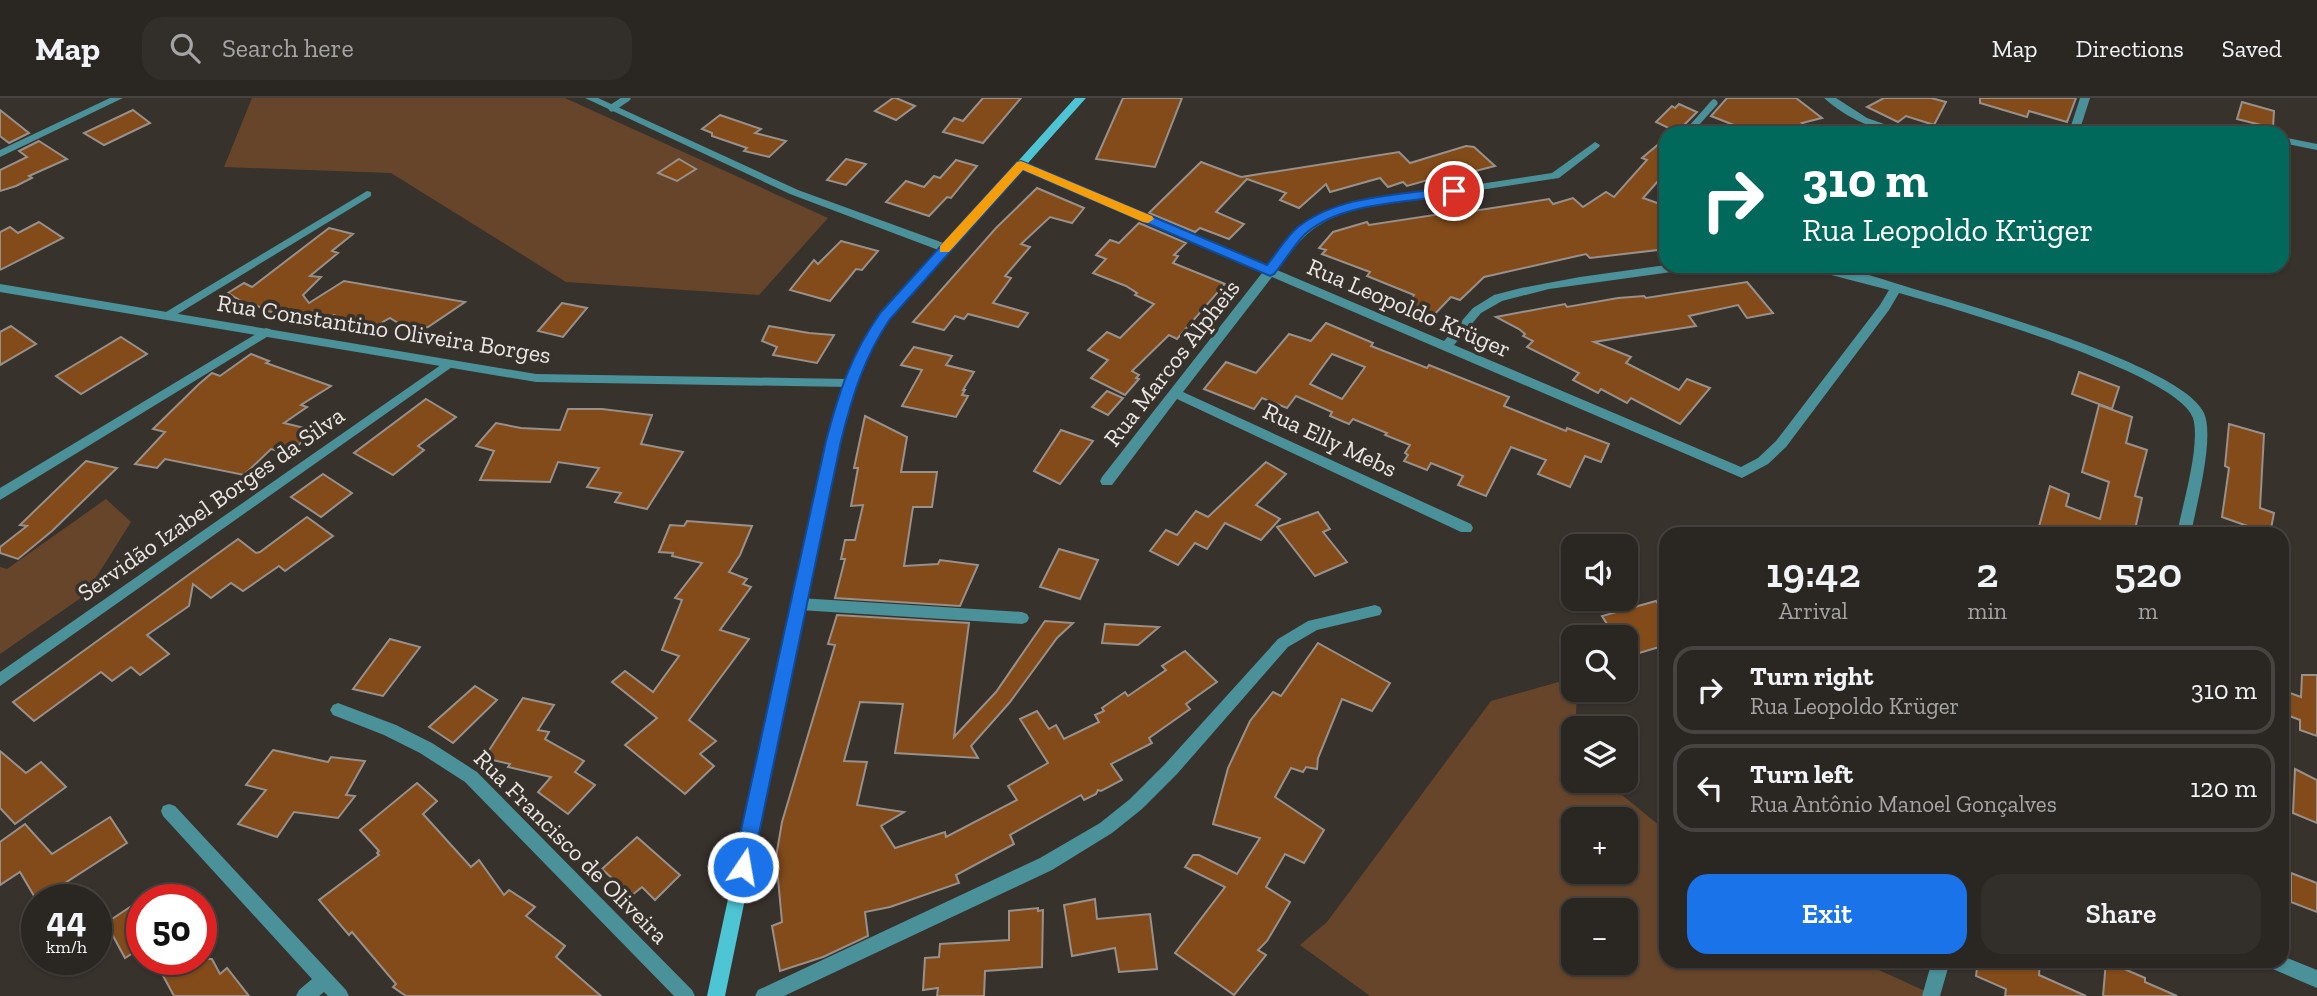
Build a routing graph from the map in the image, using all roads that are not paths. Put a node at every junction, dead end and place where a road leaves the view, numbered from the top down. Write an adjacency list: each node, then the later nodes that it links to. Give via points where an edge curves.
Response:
1 (118, 98): 15 (street)
2 (590, 98): 8 (street)
3 (626, 98): 8 (lane)
4 (1081, 98): 16 (main road)
5 (2085, 98): 11 (street)
6 (1837, 100): 10 (street)
7 (1714, 103): 9 (lane)
8 (612, 108): 18 (street, via 794,192)
9 (1694, 126)
10 (1878, 126)
11 (2076, 126)
12 (2289, 141): 14 (street)
13 (1595, 145): 20 (street, Rua Marcos Alpheis, via 1555,176 1353,206 1324,216 1300,232)
14 (2317, 147)
15 (0, 155)
16 (1021, 165): 18 (main road); 20 (street, Rua Leopoldo Krüger)
17 (367, 194): 24 (street)
18 (945, 248): 28 (main road, via 869,338)
19 (1659, 270): 26 (street, via 1499,298 1483,305)
20 (1270, 271): 26 (street, Rua Leopoldo Krüger); 29 (street, Rua Marcos Alpheis)
21 (1841, 273): 22 (street)
22 (1896, 286): 26 (street, Rua Leopoldo Krüger, via 1781,444 1742,473); 32 (street, via 2126,366 2162,384 2198,411 2199,452)
23 (0, 288): 24 (street, Rua Constantino Oliveira Borges)
24 (167, 315): 25 (street, Rua Constantino Oliveira Borges)
25 (266, 332): 27 (street, Rua Constantino Oliveira Borges); 31 (street)
26 (1446, 346)
27 (448, 364): 28 (street, Rua Constantino Oliveira Borges, via 557,379); 37 (street, Servidão Izabel Borges da Silva)
28 (849, 383): 34 (main road)
29 (1175, 393): 30 (street, Rua Marcos Alpheis); 33 (street, Rua Elly Mebs)
30 (1107, 481)
31 (0, 495)
32 (2185, 527)
33 (1466, 528)
34 (799, 604): 36 (street); 47 (main road)
35 (1375, 611): 48 (street, via 1313,625 1283,643 1136,804 1079,846)
36 (1022, 618)
37 (0, 680)
38 (338, 710): 46 (street, Rua Francisco de Oliveira, via 426,748 471,777)
39 (169, 811): 43 (street)
40 (2289, 967): 42 (street)
41 (1939, 968): 49 (street)
42 (2317, 979)
43 (326, 980): 44 (street); 45 (street)
44 (305, 996)
45 (340, 996)
46 (686, 996)
47 (716, 996)
48 (764, 996)
49 (1931, 996)

